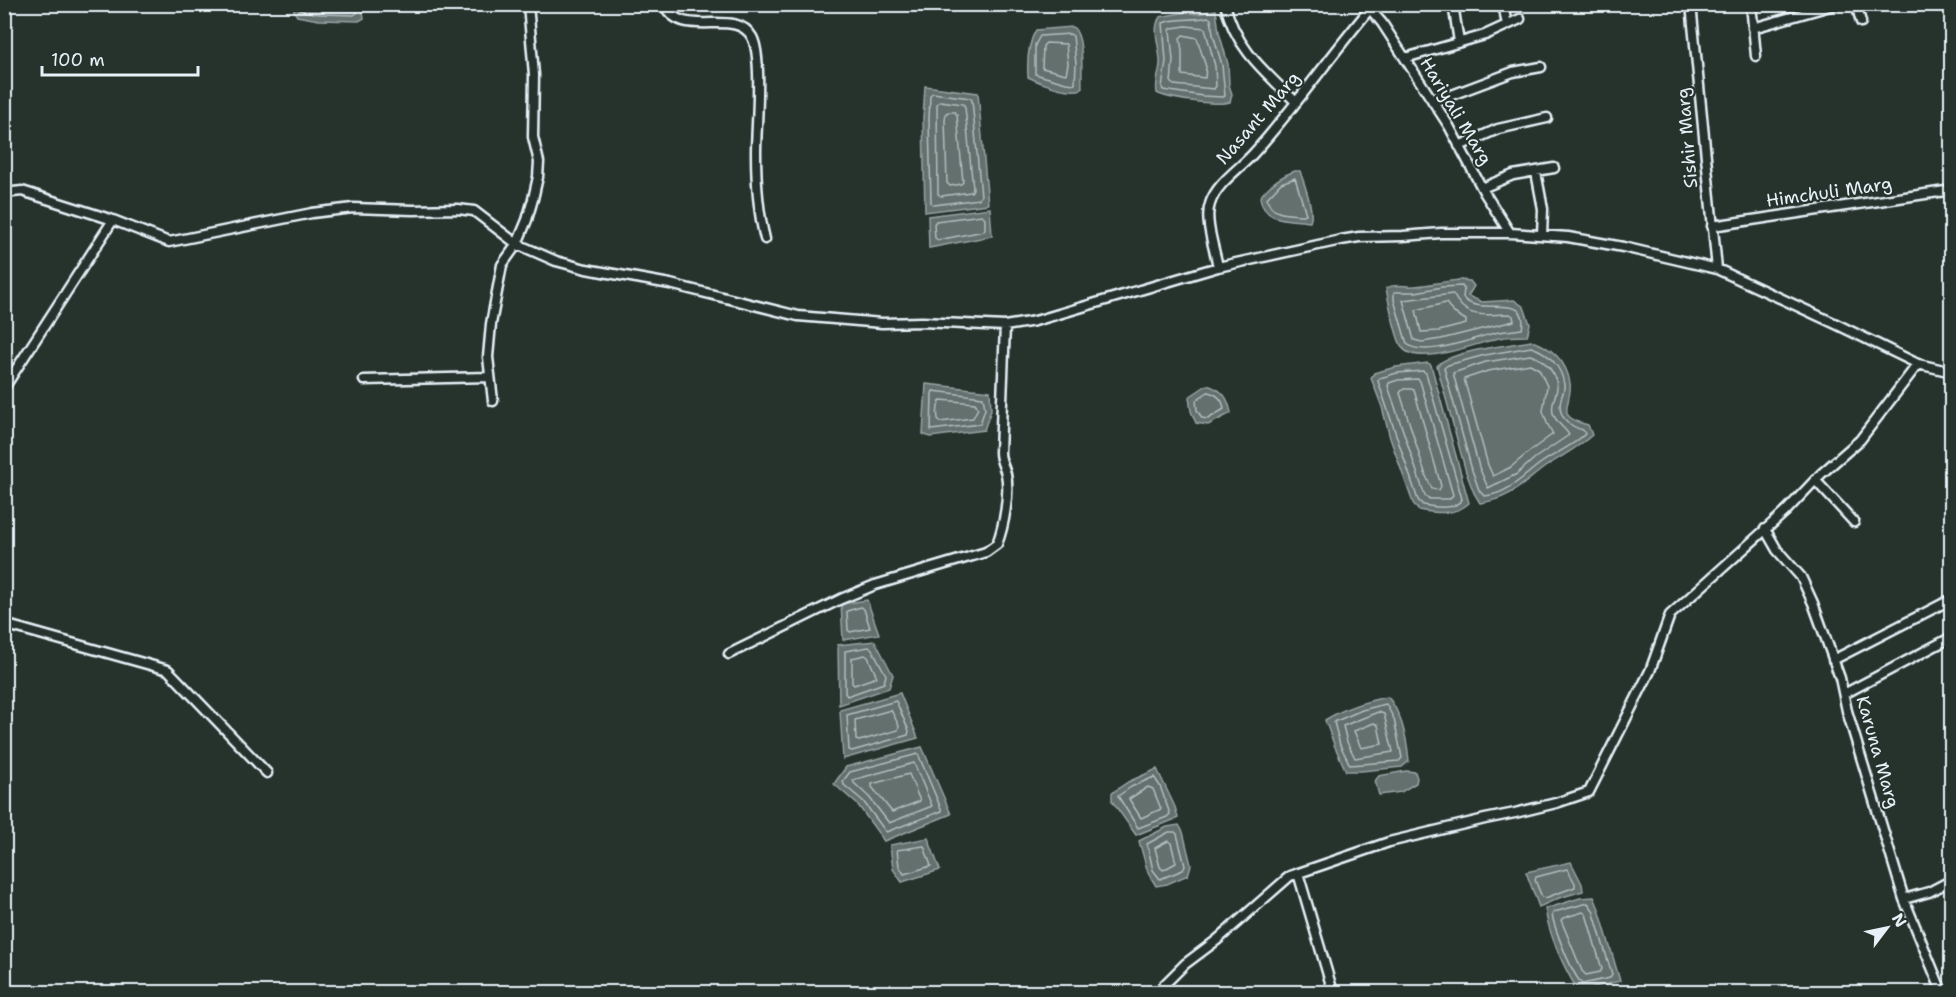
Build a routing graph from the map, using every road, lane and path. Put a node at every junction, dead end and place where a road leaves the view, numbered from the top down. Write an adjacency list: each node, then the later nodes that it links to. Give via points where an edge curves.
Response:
1 (528, 4): 33 (street, via 534,75 533,137 539,162 533,199)
2 (664, 4): 32 (street, via 676,20 739,26 752,36 757,74 758,191)
3 (1225, 4): 19 (street, via 1232,30 1248,55)
4 (1453, 4): 15 (street)
5 (1503, 4): 13 (street)
6 (1691, 4): 29 (street, Sishir Marg)
7 (1750, 4): 14 (street)
8 (1838, 4): 14 (street)
9 (1857, 4): 12 (street)
10 (1372, 7): 17 (street, Hariyali Marg); 19 (street, Nasant Marg)
11 (1520, 19): 13 (street)
12 (1861, 22)
13 (1507, 25): 15 (street)
14 (1753, 28): 16 (street)
15 (1459, 42): 17 (street)
16 (1756, 56)
17 (1405, 58): 20 (street, Hariyali Marg)
18 (1541, 67): 20 (street, via 1513,72)
19 (1296, 102): 34 (street, Nasant Marg, via 1210,203 1207,216)
20 (1433, 102): 22 (street, Hariyali Marg)
21 (1547, 118): 22 (street, via 1498,129)
22 (1459, 146): 25 (street, Hariyali Marg)
23 (1554, 168): 24 (street)
24 (1536, 172): 25 (street, via 1513,175); 31 (street, via 1543,209)
25 (1482, 188): 30 (street, Hariyali Marg)
26 (1952, 190): 29 (street, Himchuli Marg)
27 (4, 193): 28 (street, via 22,191)
28 (113, 220): 33 (street, via 169,242 353,208 458,209 474,211); 41 (street)
29 (1712, 225): 35 (street, Sishir Marg)
30 (1510, 233): 31 (street); 34 (street, via 1359,237)
31 (1542, 235): 35 (street, via 1623,246)
32 (765, 239)
33 (517, 244): 36 (street, via 586,269 670,284 798,316); 39 (street, via 502,265 491,324)
34 (1218, 267): 36 (street, via 1035,321)
35 (1717, 269): 37 (street)
36 (1005, 326): 49 (street, via 1000,461 1006,472 1007,495 998,544 986,552 875,585)
37 (1918, 364): 38 (street); 43 (street, via 1860,440)
38 (1952, 372)
39 (489, 377): 40 (street); 42 (street)
40 (364, 380)
41 (4, 388)
42 (493, 401)
43 (1816, 481): 44 (street); 45 (street)
44 (1854, 522)
45 (1765, 529): 50 (street, Karuna Marg, via 1801,577); 53 (street, via 1670,615 1650,671 1589,792 1389,842)
46 (1952, 599): 50 (street)
47 (4, 624): 52 (street, via 168,670)
48 (1952, 637): 51 (street)
49 (729, 654)
50 (1833, 660): 51 (street, Karuna Marg)
51 (1844, 694): 55 (street, Karuna Marg)
52 (267, 773)
53 (1299, 873): 56 (street, via 1290,876 1185,964); 57 (street)
54 (1952, 880): 55 (street)
55 (1904, 899): 58 (street, Karuna Marg)
56 (1157, 993)
57 (1333, 993)
58 (1942, 993)

